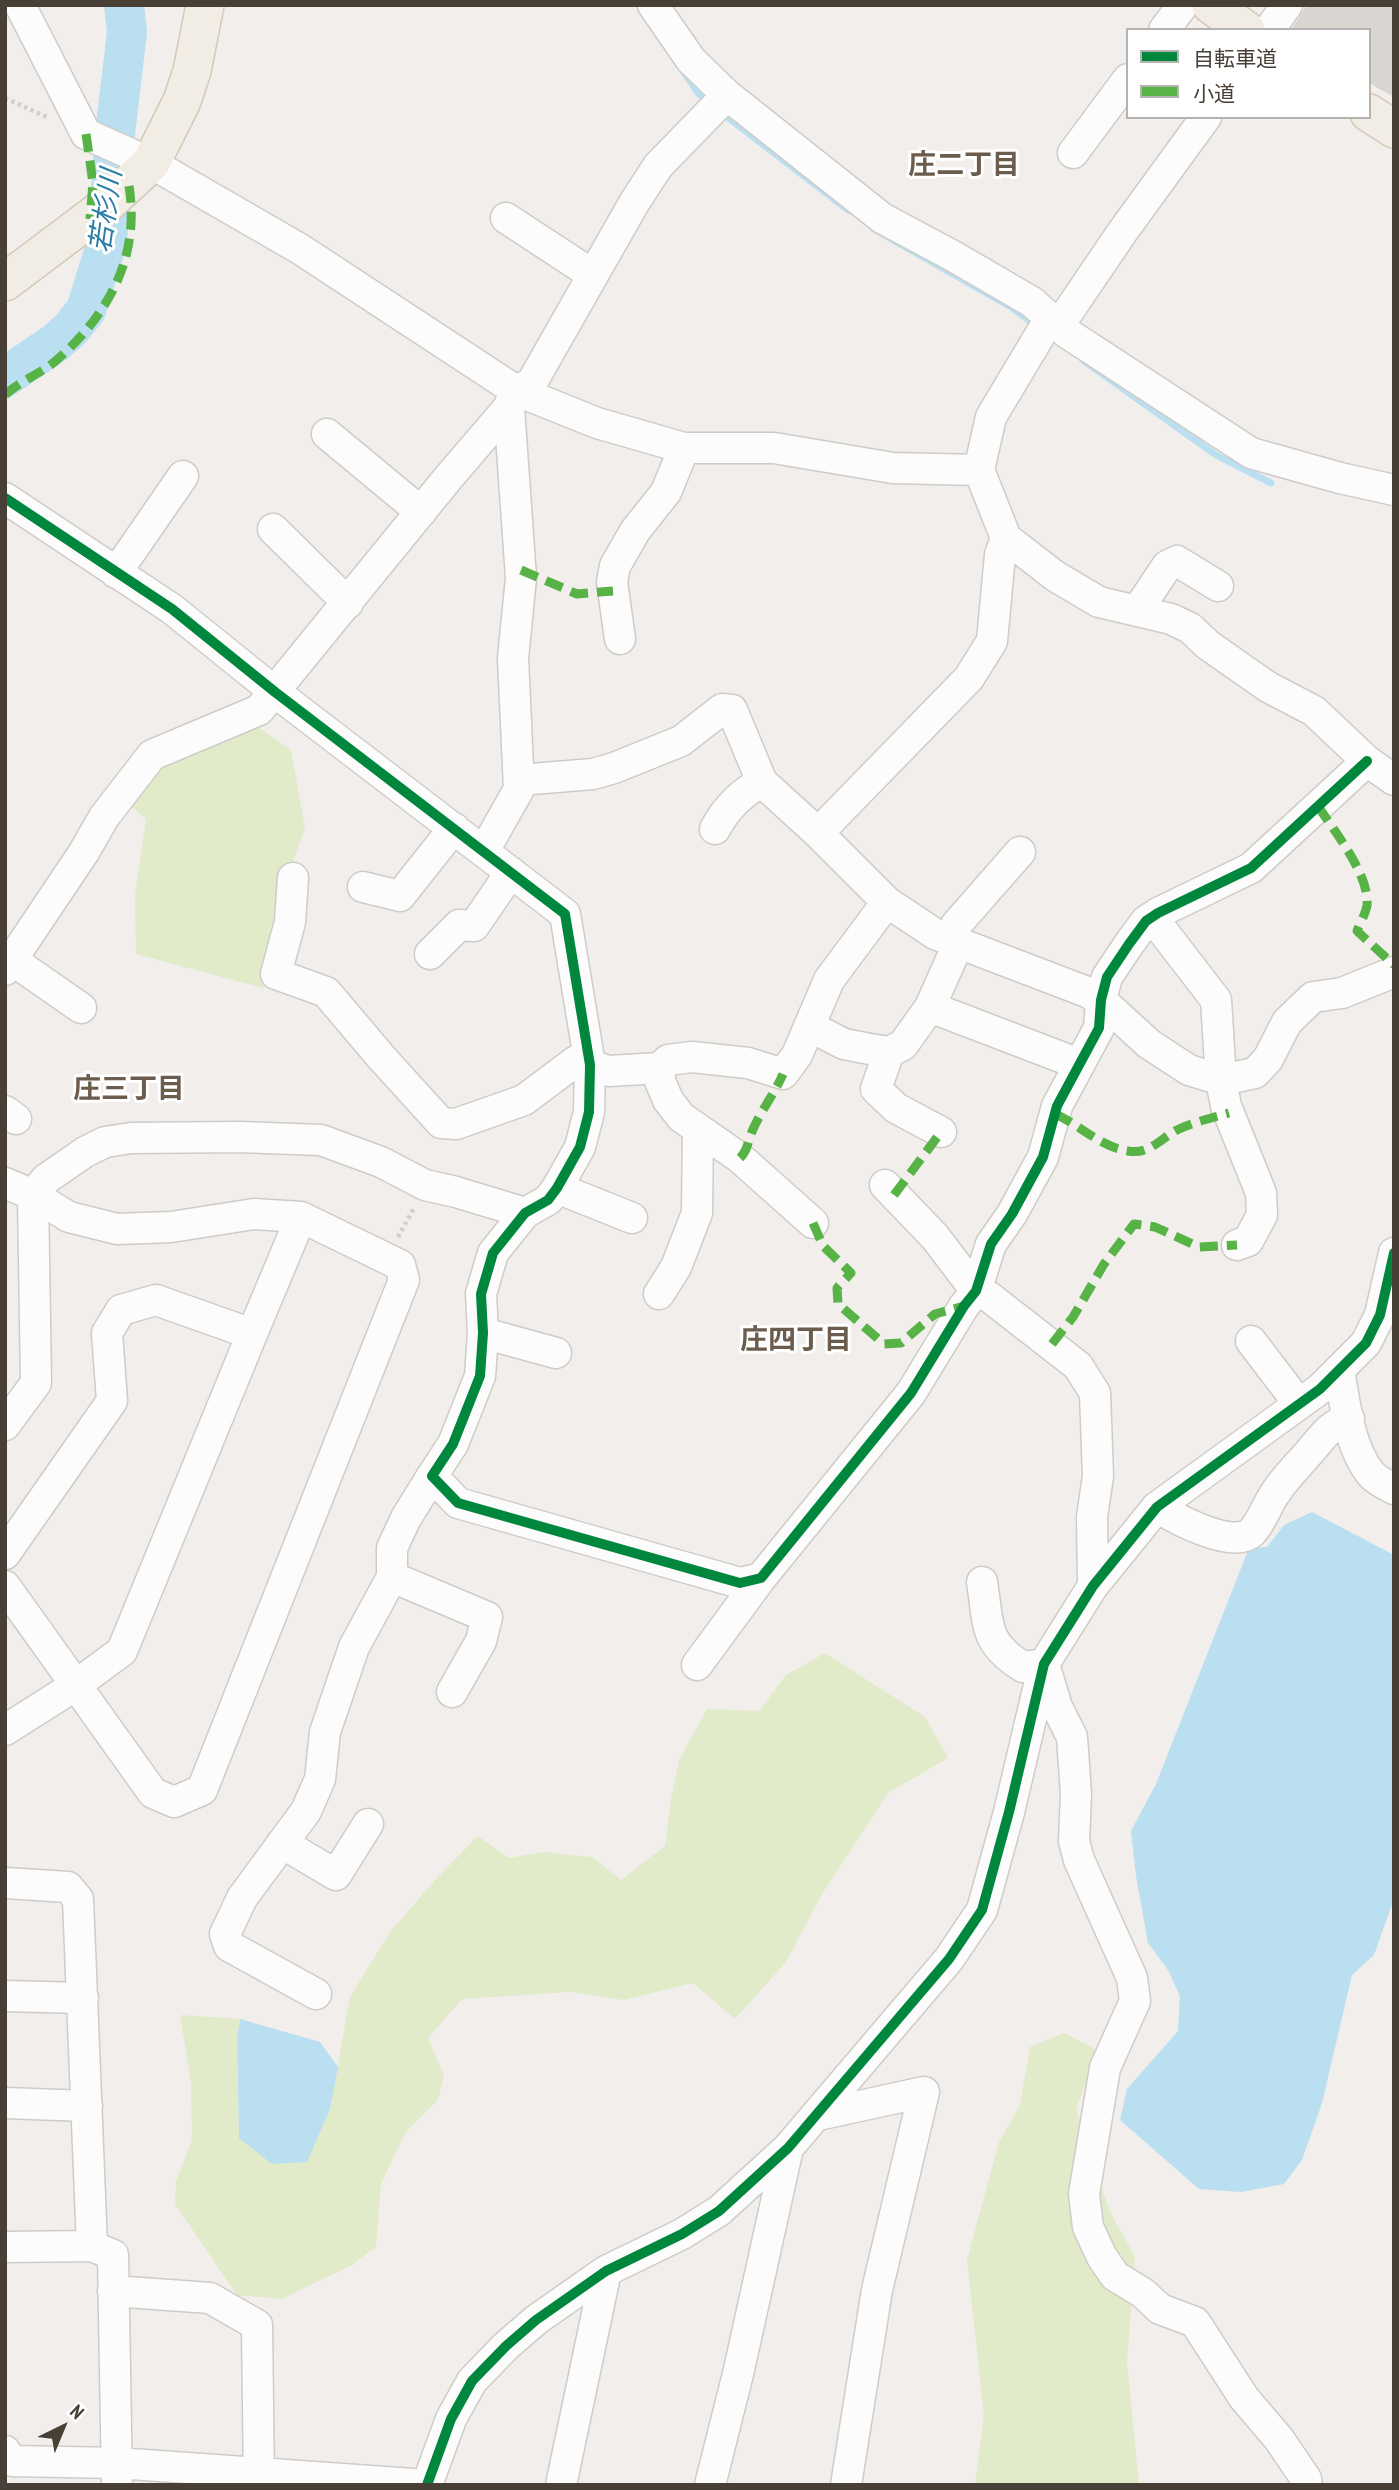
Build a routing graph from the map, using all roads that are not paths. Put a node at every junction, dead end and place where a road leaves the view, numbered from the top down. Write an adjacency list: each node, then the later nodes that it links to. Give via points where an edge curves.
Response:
1 (20, 5): 16 (street, via 86,134)
2 (205, 5): 16 (main road, via 182,101)
3 (653, 5): 11 (street, via 691,60)
4 (1182, 5): 7 (street)
5 (1211, 5): 8 (main road)
6 (1287, 5): 9 (street)
7 (1165, 28)
8 (1243, 28)
9 (1270, 28)
10 (1126, 82): 15 (street)
11 (727, 95): 18 (street, via 658,166); 20 (street, via 883,218 1021,296)
12 (1371, 114): 14 (main road)
13 (1205, 119): 20 (street, via 1066,315)
14 (1394, 129)
15 (1073, 153)
16 (137, 168): 19 (main road, via 98,212); 21 (street, via 300,249)
17 (506, 218): 18 (street)
18 (593, 275): 21 (street, via 531,384)
19 (5, 282)
20 (1055, 323): 24 (street, via 1043,330 991,417); 26 (street, via 1251,453)
21 (512, 399): 23 (street); 28 (street); 38 (street, via 521,578 513,658)
22 (327, 434): 28 (street)
23 (684, 448): 24 (street, via 774,448 893,468); 35 (street, via 666,492 615,566 612,582)
24 (979, 470): 30 (street)
25 (183, 476): 31 (street)
26 (1394, 490)
27 (5, 498): 31 (street)
28 (421, 512): 33 (street)
29 (273, 529): 33 (street)
30 (1006, 538): 34 (street, via 1055,576 1099,602); 43 (street, via 1000,555 992,641 969,678)
31 (116, 573): 36 (street, via 172,609)
32 (1218, 586): 34 (street, via 1177,561 1167,566)
33 (348, 603): 36 (street)
34 (1136, 611): 37 (street, via 1190,628 1268,687 1314,711)
35 (620, 639)
36 (275, 692): 41 (street); 53 (street, via 259,710 152,755 104,817)
37 (1367, 761): 39 (street); 50 (street, via 1251,868)
38 (519, 780): 40 (street, via 614,768 681,741 722,709 733,710); 44 (street, via 519,789)
39 (1394, 780)
40 (762, 782): 42 (street, via 746,790); 43 (street)
41 (454, 828): 44 (street); 48 (street, via 400,896)
42 (715, 829)
43 (818, 833): 49 (street)
44 (484, 851): 46 (street)
45 (1020, 852): 51 (street, via 956,925)
46 (511, 872): 52 (street, via 474,926 459,925); 61 (street, via 565,914)
47 (293, 878): 61 (street, via 290,922 276,974 326,992 441,1123 456,1125 524,1100 576,1061)
48 (363, 887)
49 (887, 902): 51 (street); 58 (street, via 829,980)
50 (1152, 917): 55 (street, via 1107,977); 63 (street, via 1216,1000)
51 (954, 942): 55 (street); 56 (street, via 954,953)
52 (430, 954)
53 (9, 965): 57 (street)
54 (1394, 972): 63 (street, via 1342,993 1313,998 1287,1022 1268,1059 1255,1073)
55 (1101, 1000): 60 (street, via 1099,1028); 63 (street, via 1149,1044 1189,1070)
56 (930, 1007): 59 (street, via 903,1045); 60 (street)
57 (80, 1008)
58 (809, 1026): 59 (street, via 844,1044); 62 (street, via 783,1074 748,1063 692,1057 668,1060)
59 (889, 1052): 65 (street, via 876,1089 896,1108)
60 (1079, 1064): 76 (street, via 1057,1106 1043,1157 990,1244)
61 (590, 1065): 62 (street, via 609,1070); 68 (street, via 589,1112 580,1147)
62 (660, 1068): 64 (street, via 668,1100)
63 (1221, 1080): 74 (street, via 1226,1106 1261,1193 1262,1215 1248,1241)
64 (698, 1130): 73 (street, via 740,1158); 77 (street, via 697,1213 676,1267)
65 (940, 1132)
66 (5, 1183): 69 (street)
67 (885, 1185): 76 (street, via 935,1237)
68 (557, 1188): 70 (street, via 548,1200); 72 (street)
69 (33, 1195): 70 (street, via 46,1179 105,1142 240,1137 321,1140 381,1162 425,1185); 71 (street, via 69,1217 117,1229 171,1227 254,1214); 85 (street, via 36,1383)
70 (525, 1213): 78 (street, via 493,1253 481,1294)
71 (301, 1217): 79 (street); 97 (street, via 400,1265 404,1280 202,1790 174,1802 153,1793)
72 (632, 1218)
73 (813, 1223)
74 (1237, 1245)
75 (1394, 1253): 82 (street, via 1380,1315 1366,1343)
76 (976, 1291): 91 (street, via 911,1393); 94 (street, via 1078,1366 1095,1393 1098,1476 1092,1517)
77 (659, 1294)
78 (483, 1333): 81 (street); 86 (street, via 480,1376 453,1444)
79 (251, 1335): 89 (street, via 156,1300 121,1310 107,1333 112,1401); 97 (street, via 122,1651)
80 (1251, 1341): 83 (street)
81 (556, 1353)
82 (1339, 1370): 83 (street); 84 (street)
83 (1299, 1404): 88 (street)
84 (1349, 1419): 87 (street, via 1359,1455 1373,1476); 88 (street, via 1333,1424 1274,1494 1250,1534 1228,1539)
85 (5, 1425)
86 (432, 1476): 90 (street, via 392,1548); 91 (street, via 457,1503 740,1583)
87 (1394, 1489)
88 (1157, 1507): 94 (street)
89 (5, 1554)
90 (392, 1577): 98 (street, via 487,1617 481,1641); 101 (street, via 354,1647 325,1731 320,1779 306,1811)
91 (761, 1578): 96 (street)
92 (982, 1582): 95 (street, via 992,1640 1005,1656 1023,1667)
93 (5, 1586): 97 (street)
94 (1093, 1586): 95 (street)
95 (1044, 1664): 108 (street, via 982,1910 949,1959); 121 (street, via 1072,1737 1074,1841 1079,1860 1132,1978 1135,2001 1105,2068 1084,2194 1088,2227 1115,2276 1160,2309 1195,2322)
96 (697, 1665)
97 (76, 1685): 99 (street)
98 (452, 1692)
99 (5, 1730)
100 (368, 1824): 101 (street, via 336,1875)
101 (282, 1843): 103 (street, via 242,1898 225,1934 229,1946)
102 (5, 1883): 105 (street, via 68,1886 78,1899)
103 (316, 1994)
104 (5, 1996): 105 (street)
105 (83, 1998): 107 (street)
106 (5, 2103): 107 (street)
107 (88, 2106): 110 (street)
108 (818, 2115): 109 (street); 120 (street, via 924,2092 877,2290)
109 (788, 2148): 112 (street, via 719,2211); 119 (street)
110 (92, 2246): 111 (street); 113 (street, via 113,2255)
111 (5, 2247)
112 (606, 2271): 117 (street, via 536,2320 472,2381 451,2419); 118 (street)
113 (113, 2291): 115 (street); 116 (street, via 210,2298 257,2325)
114 (5, 2451): 115 (street, via 12,2461)
115 (117, 2474): 116 (street)
116 (260, 2479): 117 (street)
117 (427, 2485)
118 (561, 2485)
119 (710, 2485)
120 (846, 2485)
121 (1307, 2485)

